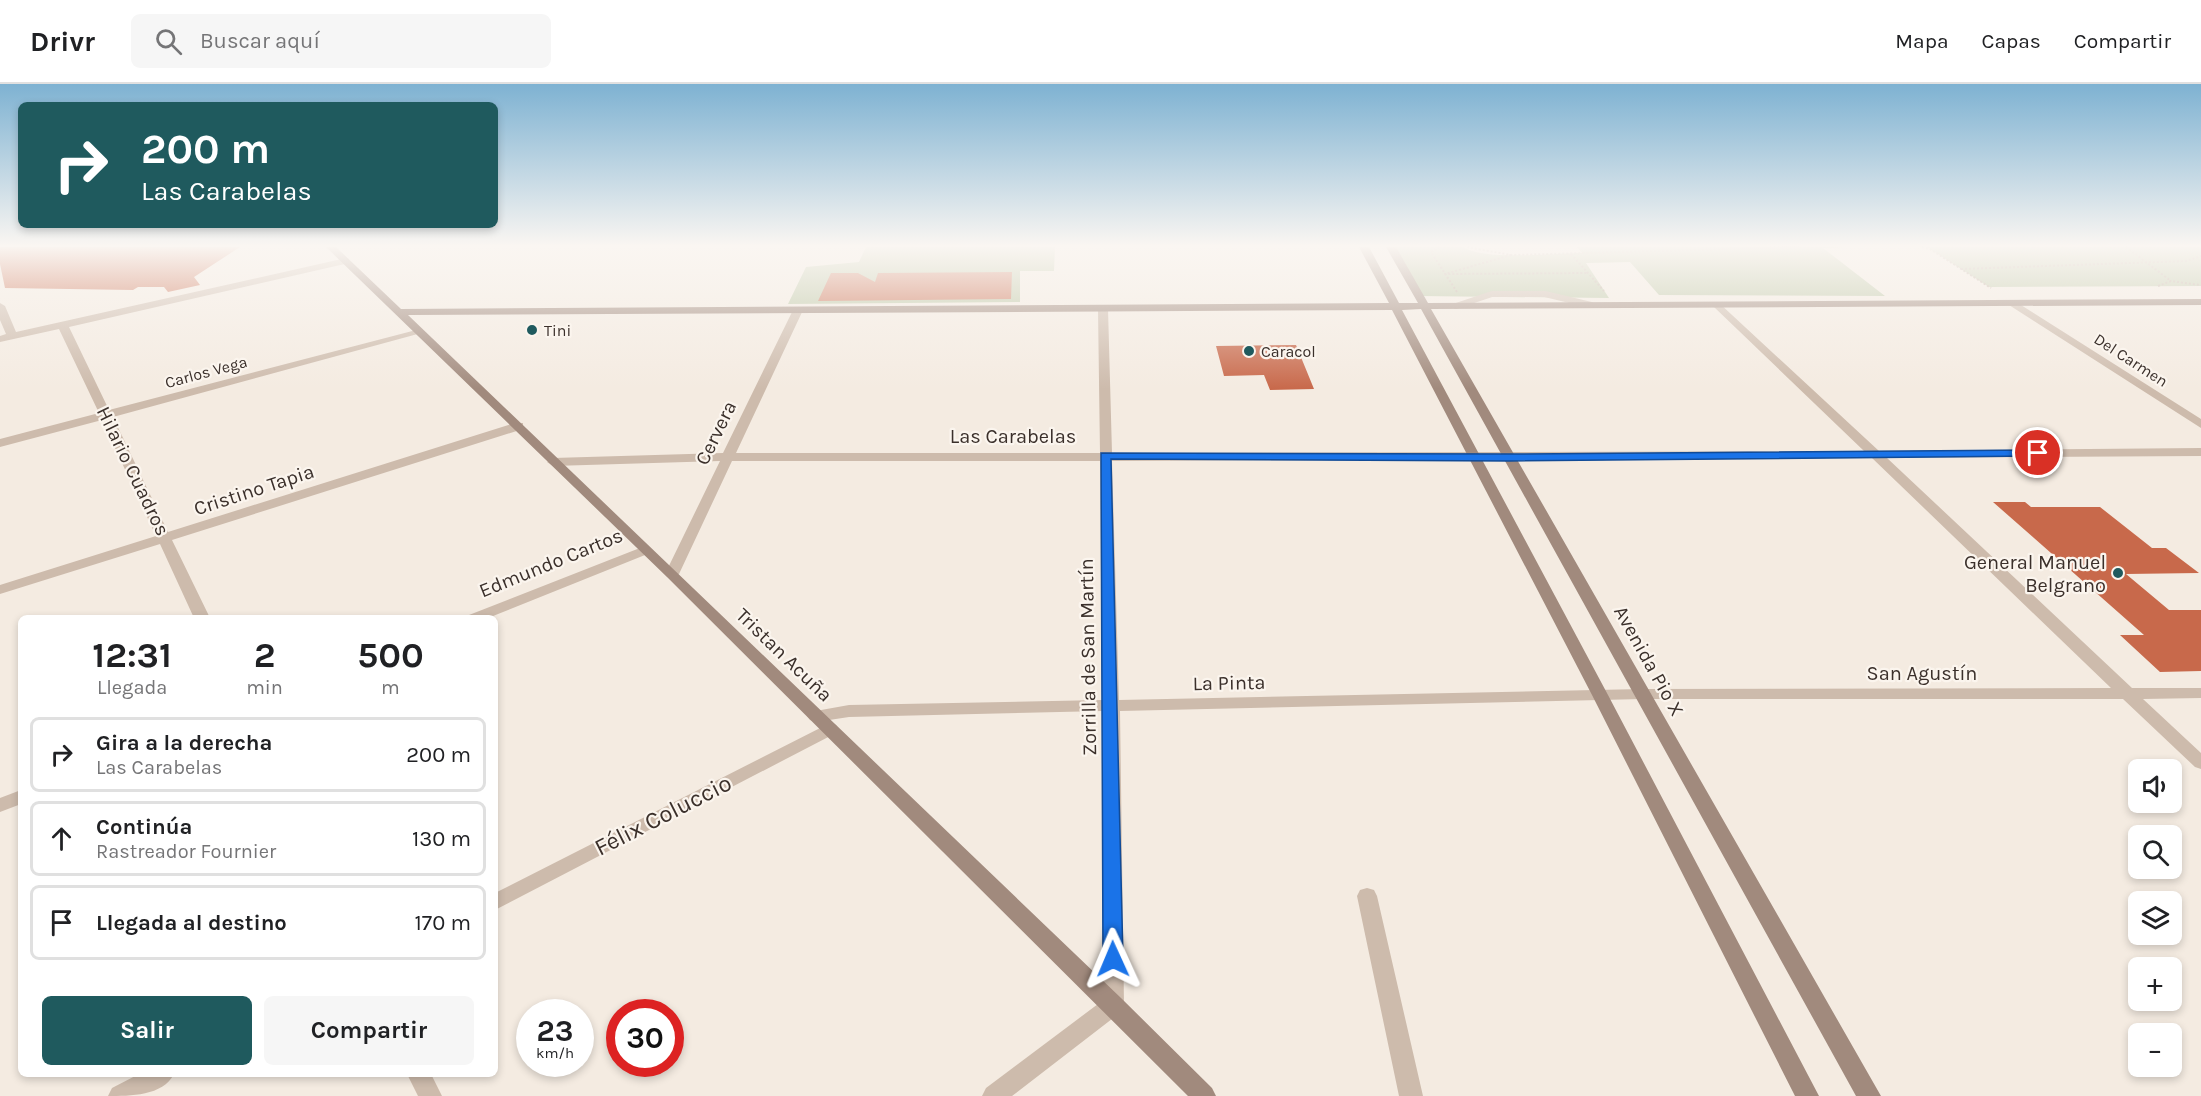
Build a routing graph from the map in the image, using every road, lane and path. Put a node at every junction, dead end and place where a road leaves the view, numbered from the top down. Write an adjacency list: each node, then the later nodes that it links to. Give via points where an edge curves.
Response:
1 (199, 294): 18 (street)
2 (381, 294): 17 (main road, Tristan Acuña)
3 (1389, 294): 12 (main road)
4 (1418, 294): 13 (main road, Avenida Pio X)
5 (1458, 294): 14 (path)
6 (1607, 294): 9 (path)
7 (2201, 302): 8 (main road)
8 (2013, 303): 10 (main road); 23 (street, Del Carmen)
9 (1616, 305): 10 (main road); 14 (main road)
10 (1718, 305): 27 (street)
11 (0, 306): 20 (street)
12 (1395, 306): 13 (main road); 15 (main road); 29 (main road)
13 (1425, 306): 14 (main road); 30 (main road, Avenida Pio X)
14 (1456, 306)
15 (1103, 309): 16 (main road); 28 (street, Zorrilla de San Martín)
16 (798, 310): 17 (main road); 31 (street, Cervera)
17 (400, 312): 19 (main road, Tristan Acuña)
18 (63, 325): 20 (street); 22 (street, Hilario Cuadros)
19 (420, 332): 22 (street, Carlos Vega); 24 (main road, Tristan Acuña)
20 (12, 337): 21 (street)
21 (0, 339)
22 (106, 416): 25 (street, Carlos Vega); 33 (street, Hilario Cuadros)
23 (2201, 424)
24 (519, 426): 32 (main road, Tristan Acuña); 33 (street, Cristino Tapia)
25 (0, 443)
26 (2201, 452): 27 (street, Las Carabelas)
27 (1874, 454): 30 (street, Las Carabelas); 41 (street)
28 (1106, 456): 29 (street, Las Carabelas); 31 (street, Las Carabelas); 43 (street, Zorrilla de San Martín)
29 (1474, 457): 30 (street, Las Carabelas); 42 (main road)
30 (1510, 457): 40 (main road, Avenida Pio X)
31 (726, 458): 32 (street, Las Carabelas); 35 (street, Cervera)
32 (553, 462): 34 (main road, Tristan Acuña)
33 (165, 538): 36 (street, Cristino Tapia); 37 (street, Hilario Cuadros)
34 (645, 550): 35 (main road, Tristan Acuña); 38 (street, Edmundo Cartos)
35 (672, 574): 44 (main road, Tristan Acuña)
36 (0, 590)
37 (201, 615)
38 (482, 615)
39 (2201, 693): 41 (street, San Agustín)
40 (1643, 694): 41 (street, San Agustín); 42 (street, La Pinta); 59 (main road, Avenida Pio X)
41 (2129, 694): 45 (street)
42 (1600, 695): 43 (street, La Pinta); 58 (main road)
43 (1111, 706): 44 (street, La Pinta, via 849,711); 50 (street, Zorrilla de San Martín)
44 (823, 722): 49 (street, Félix Coluccio); 50 (main road, Tristan Acuña)
45 (2201, 763)
46 (18, 797): 47 (street)
47 (0, 805)
48 (1367, 896): 57 (street)
49 (498, 900)
50 (1113, 1005): 55 (street); 56 (main road, Tristan Acuña)
51 (156, 1077): 53 (street)
52 (420, 1077): 54 (street)
53 (120, 1096)
54 (429, 1096)
55 (994, 1096)
56 (1204, 1096)
57 (1411, 1096)
58 (1807, 1096)
59 (1869, 1096)

